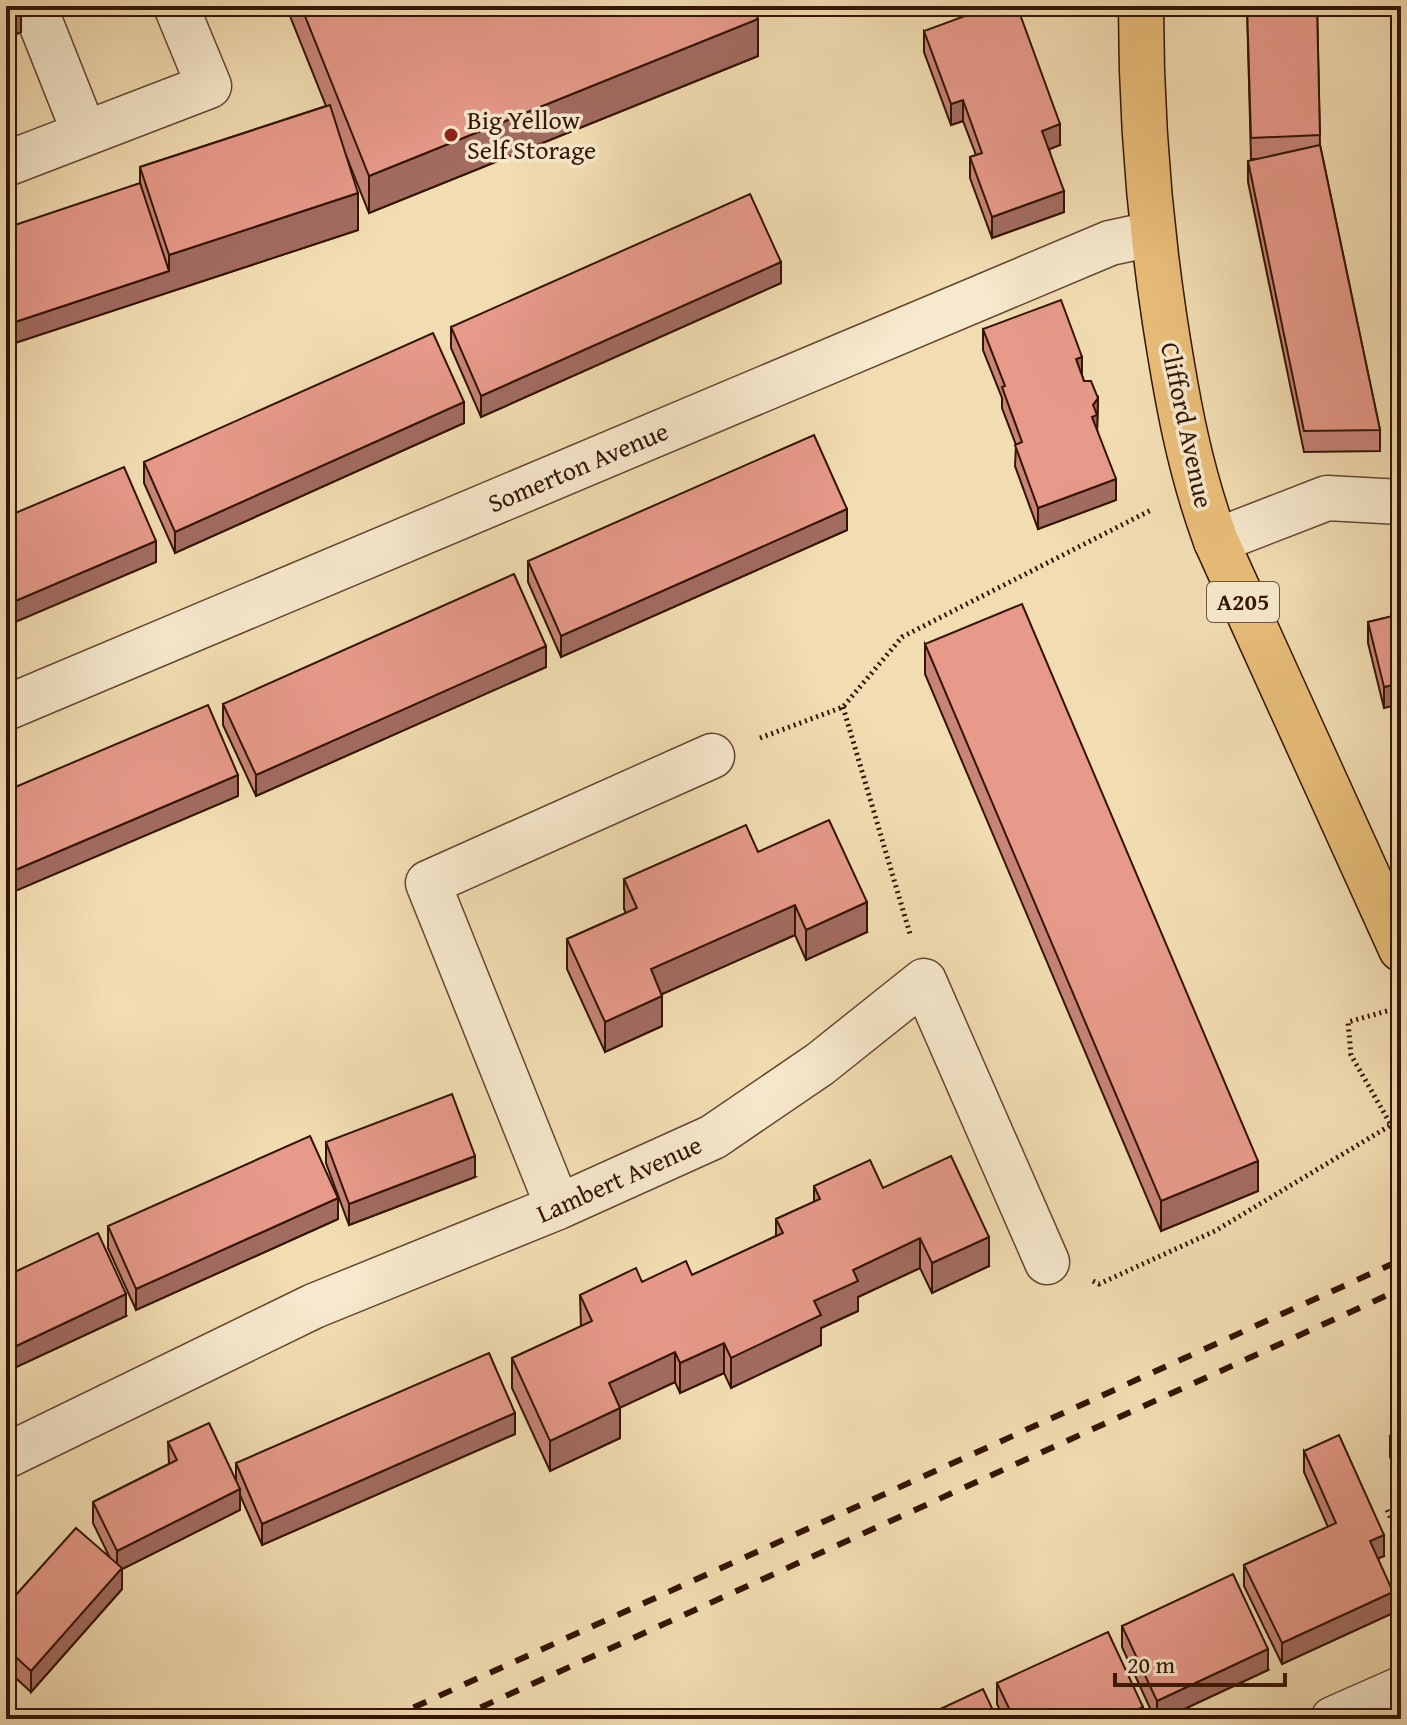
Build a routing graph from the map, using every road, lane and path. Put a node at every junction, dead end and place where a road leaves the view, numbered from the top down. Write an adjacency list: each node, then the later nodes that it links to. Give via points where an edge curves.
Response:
1 (34, 6): 4 (street)
2 (176, 6): 4 (street, via 209,86)
3 (1141, 6): 6 (highway, Clifford Avenue / A205)
4 (84, 132): 5 (street)
5 (6, 164)
6 (1152, 234): 7 (highway, Clifford Avenue / A205); 11 (street, Somerton Avenue, via 1110,243)
7 (1196, 486): 9 (highway, Clifford Avenue / A205); 10 (path, via 902,637)
8 (1401, 502): 9 (street, via 1327,498)
9 (1216, 541): 13 (highway, Clifford Avenue / A205)
10 (843, 707): 12 (path); 14 (path)
11 (6, 708)
12 (712, 756): 16 (street, via 428,883)
13 (1401, 949)
14 (924, 981): 16 (street, Lambert Avenue, via 820,1064 713,1137); 17 (street)
15 (1401, 1007): 17 (path, via 1348,1022 1351,1055 1391,1125 1215,1231 1099,1284)
16 (558, 1207): 18 (street, Lambert Avenue, via 314,1306)
17 (1047, 1262)
18 (6, 1456)
19 (1387, 1510): 20 (path)
20 (1401, 1541)
21 (1401, 1689): 22 (street)
22 (1333, 1719)

